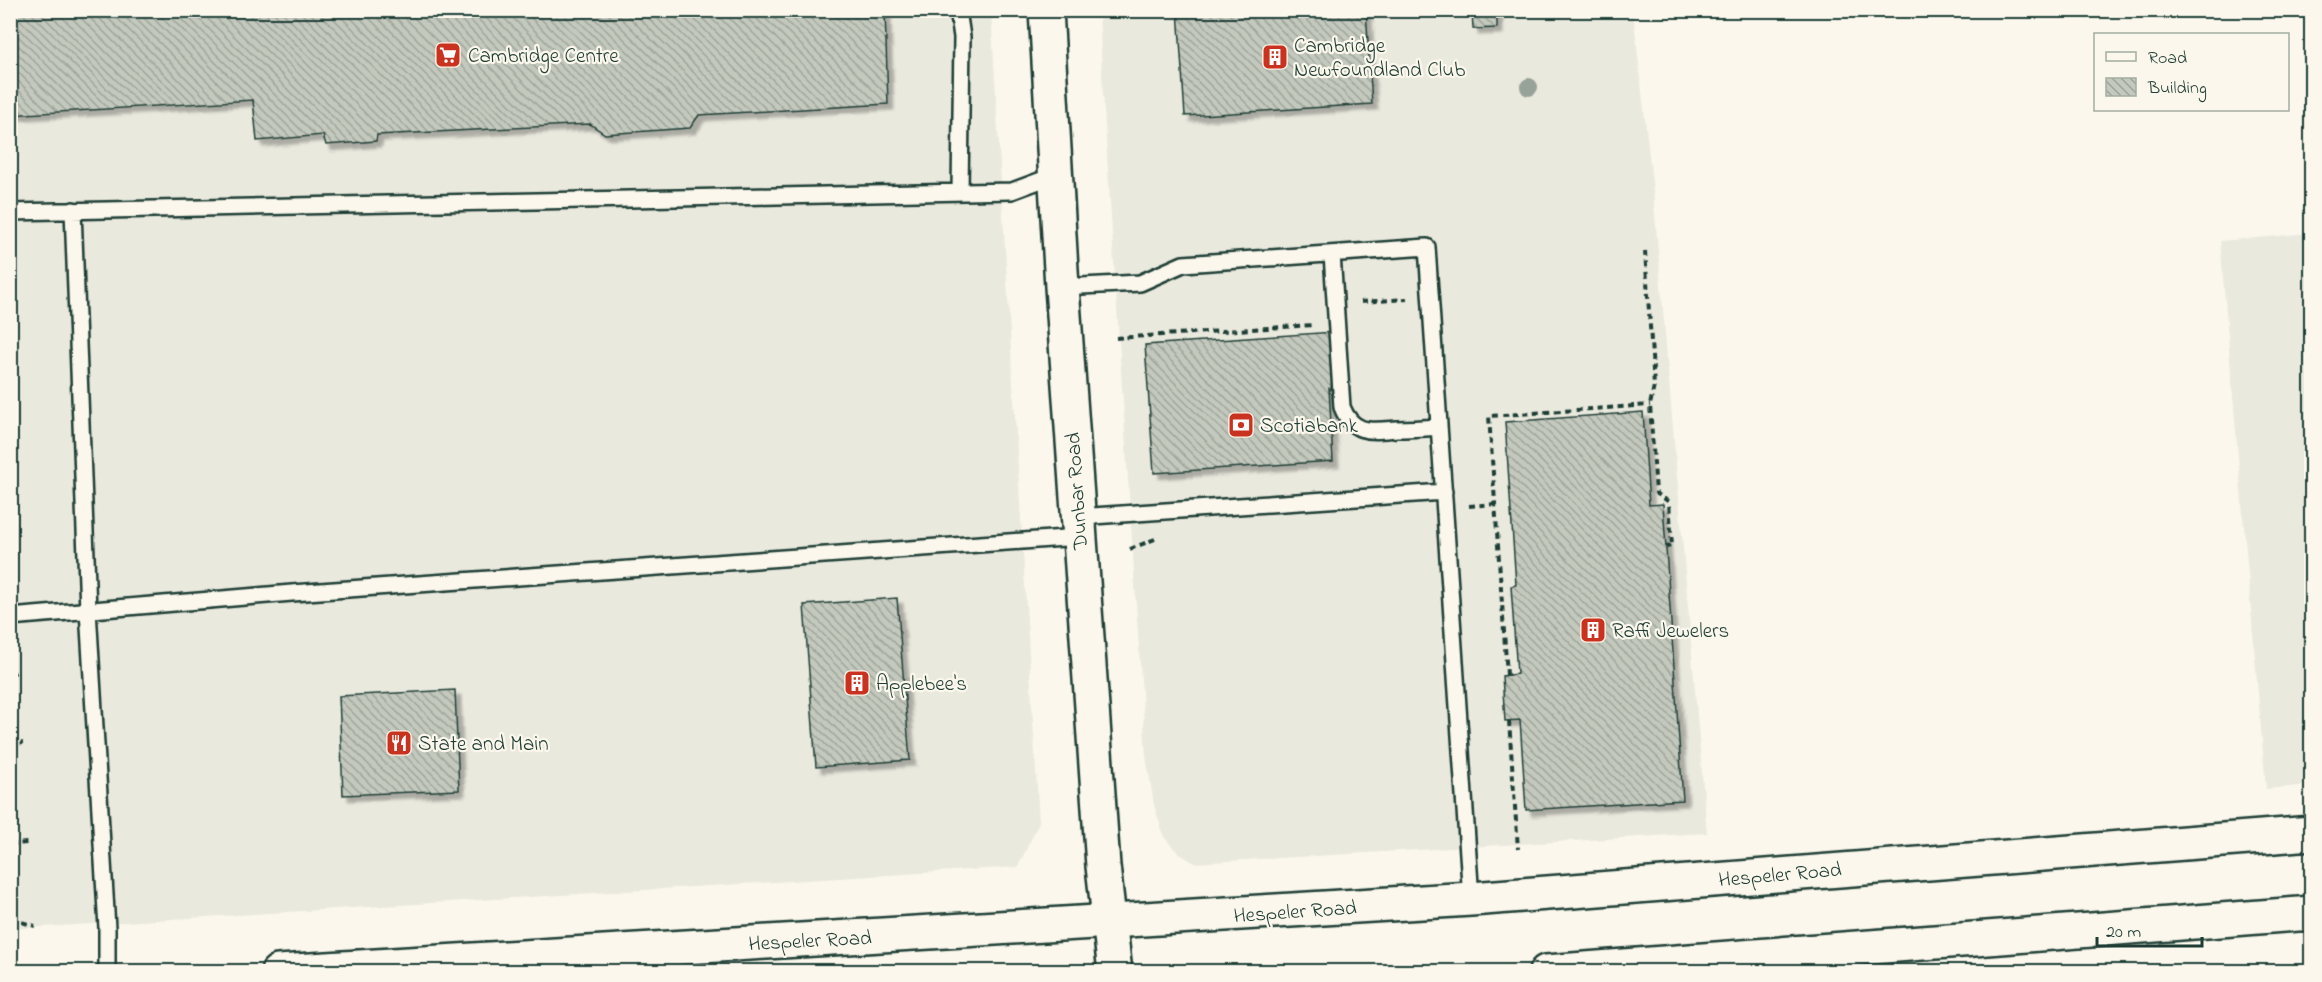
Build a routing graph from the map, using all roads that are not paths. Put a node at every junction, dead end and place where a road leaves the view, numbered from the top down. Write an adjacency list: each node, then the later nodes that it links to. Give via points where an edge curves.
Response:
1 (958, 10): 4 (lane, via 962,37)
2 (1046, 10): 3 (main road, Dunbar Road)
3 (1055, 175): 4 (lane, via 1012,191); 8 (main road, Dunbar Road)
4 (960, 192): 5 (lane)
5 (74, 210): 6 (lane); 12 (lane)
6 (10, 212)
7 (1332, 254): 8 (lane, via 1183,264 1140,282); 9 (lane, via 1342,407 1346,416 1369,431); 9 (lane, via 1427,247)
8 (1062, 287): 11 (main road, Dunbar Road)
9 (1439, 427): 10 (lane)
10 (1444, 492): 11 (lane); 15 (lane)
11 (1079, 527): 12 (lane); 17 (main road, Dunbar Road)
12 (88, 610): 13 (lane); 18 (lane)
13 (10, 617)
14 (2312, 833): 15 (main road, Hespeler Road)
15 (1470, 899): 17 (main road, Hespeler Road)
16 (2312, 914): 21 (main road)
17 (1109, 922): 19 (main road, Hespeler Road); 20 (main road, Dunbar Road)
18 (107, 972)
19 (278, 972)
20 (1115, 972)
21 (1546, 972)

